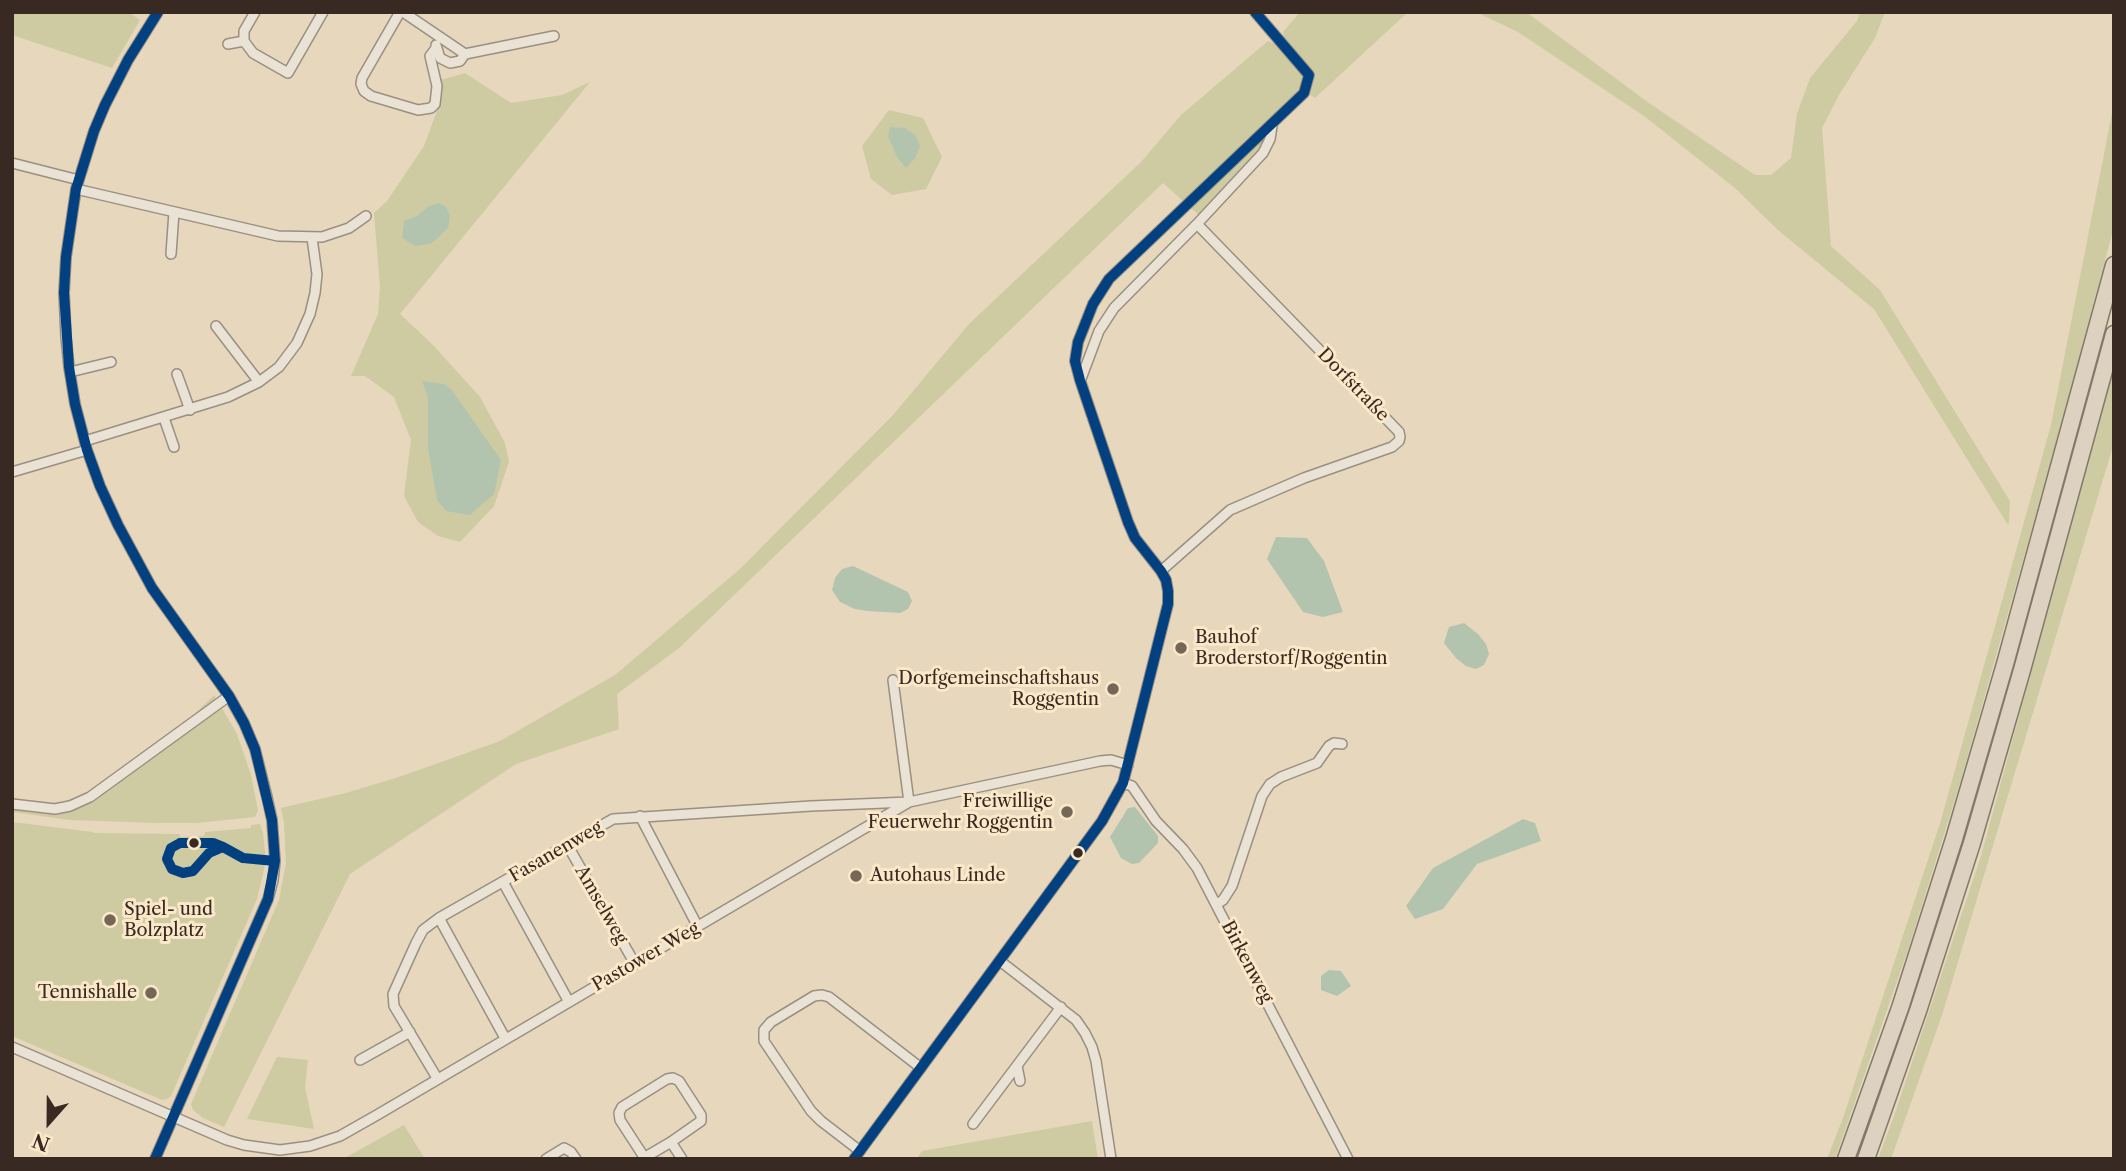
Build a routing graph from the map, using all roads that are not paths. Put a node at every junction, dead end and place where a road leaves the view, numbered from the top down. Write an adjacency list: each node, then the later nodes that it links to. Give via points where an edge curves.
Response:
1 (158, 12): 14 (street, via 105,105)
2 (255, 12): 8 (street, via 244,31)
3 (323, 12): 8 (street, via 288,73 253,53)
4 (401, 12): 6 (street); 10 (street, via 362,78 363,91 418,110 431,108 437,86 430,56)
5 (1255, 12): 12 (street, via 1309,75 1304,93)
6 (434, 33): 10 (street); 11 (street)
7 (554, 36): 11 (street)
8 (244, 41): 9 (street)
9 (228, 44)
10 (436, 48): 11 (street, via 440,58 450,63)
11 (465, 54)
12 (1272, 125): 17 (street, via 1263,153); 26 (street, via 1109,279 1078,342 1075,361)
13 (12, 163): 14 (street)
14 (78, 184): 15 (street); 24 (street, via 66,257)
15 (174, 212): 18 (street, via 278,236); 19 (street)
16 (366, 216): 18 (street, via 349,229)
17 (1197, 225): 26 (street, via 1114,308 1099,331); 33 (street, Dorfstraße, via 1400,437 1392,447 1230,510)
18 (312, 238): 27 (street, via 317,274 310,314 297,344 279,367)
19 (171, 254)
20 (2114, 265): 70 (highway, via 1954,839)
21 (216, 326): 27 (street)
22 (2114, 334): 71 (highway, via 1972,843)
23 (111, 362): 24 (street)
24 (70, 372): 30 (street)
25 (177, 373): 28 (street)
26 (1080, 380): 33 (street, via 1128,522)
27 (259, 382): 28 (street)
28 (190, 410): 29 (street)
29 (164, 418): 30 (street); 31 (street)
30 (86, 446): 32 (street); 35 (street, via 118,525 152,588)
31 (174, 447)
32 (12, 472)
33 (1161, 571): 37 (street, via 1168,604)
34 (893, 680): 39 (street)
35 (229, 696): 40 (street, via 90,797 55,808); 59 (street, via 255,749 272,820 273,880)
36 (1342, 744): 44 (street, via 1334,743 1317,763 1270,784 1232,886)
37 (1128, 765): 38 (street); 39 (street, Pastower Weg, via 1100,761)
38 (1123, 783): 44 (street, Birkenweg, via 1132,786 1183,849); 47 (street, via 1102,821)
39 (909, 802): 41 (street, Fasanenweg); 46 (street, Pastower Weg)
40 (12, 804)
41 (640, 816): 42 (street, Fasanenweg, via 613,819); 46 (street)
42 (568, 846): 43 (street, Fasanenweg); 48 (street, Amselweg)
43 (503, 882): 45 (street, Fasanenweg); 49 (street)
44 (1217, 904): 69 (street, Birkenweg)
45 (439, 918): 51 (street, Fasanenweg, via 415,943 393,994 394,1006); 52 (street)
46 (698, 927): 48 (street, Pastower Weg)
47 (1000, 961): 50 (street); 56 (street)
48 (635, 964): 49 (street, Pastower Weg)
49 (569, 1002): 52 (street, Pastower Weg)
50 (1061, 1007): 55 (street); 68 (street, via 1076,1020 1093,1047)
51 (410, 1032): 54 (street); 57 (street, Fasanenweg)
52 (505, 1038): 57 (street, Pastower Weg)
53 (12, 1047): 59 (street, Pastower Weg)
54 (360, 1060)
55 (1017, 1066): 58 (street); 60 (street)
56 (921, 1068): 62 (street); 62 (street, via 822,995 782,1015 764,1030 764,1041 811,1111)
57 (437, 1079): 59 (street, Pastower Weg, via 340,1136 298,1148 244,1145)
58 (1020, 1081)
59 (174, 1116): 64 (street)
60 (973, 1124)
61 (671, 1142): 63 (street); 63 (street, via 701,1121 673,1078 618,1113); 67 (street)
62 (857, 1155)
63 (643, 1158)
64 (155, 1159)
65 (546, 1159): 66 (street, via 564,1148)
66 (576, 1159)
67 (682, 1159)
68 (1111, 1159)
69 (1348, 1159)
70 (1846, 1159)
71 (1866, 1159)

